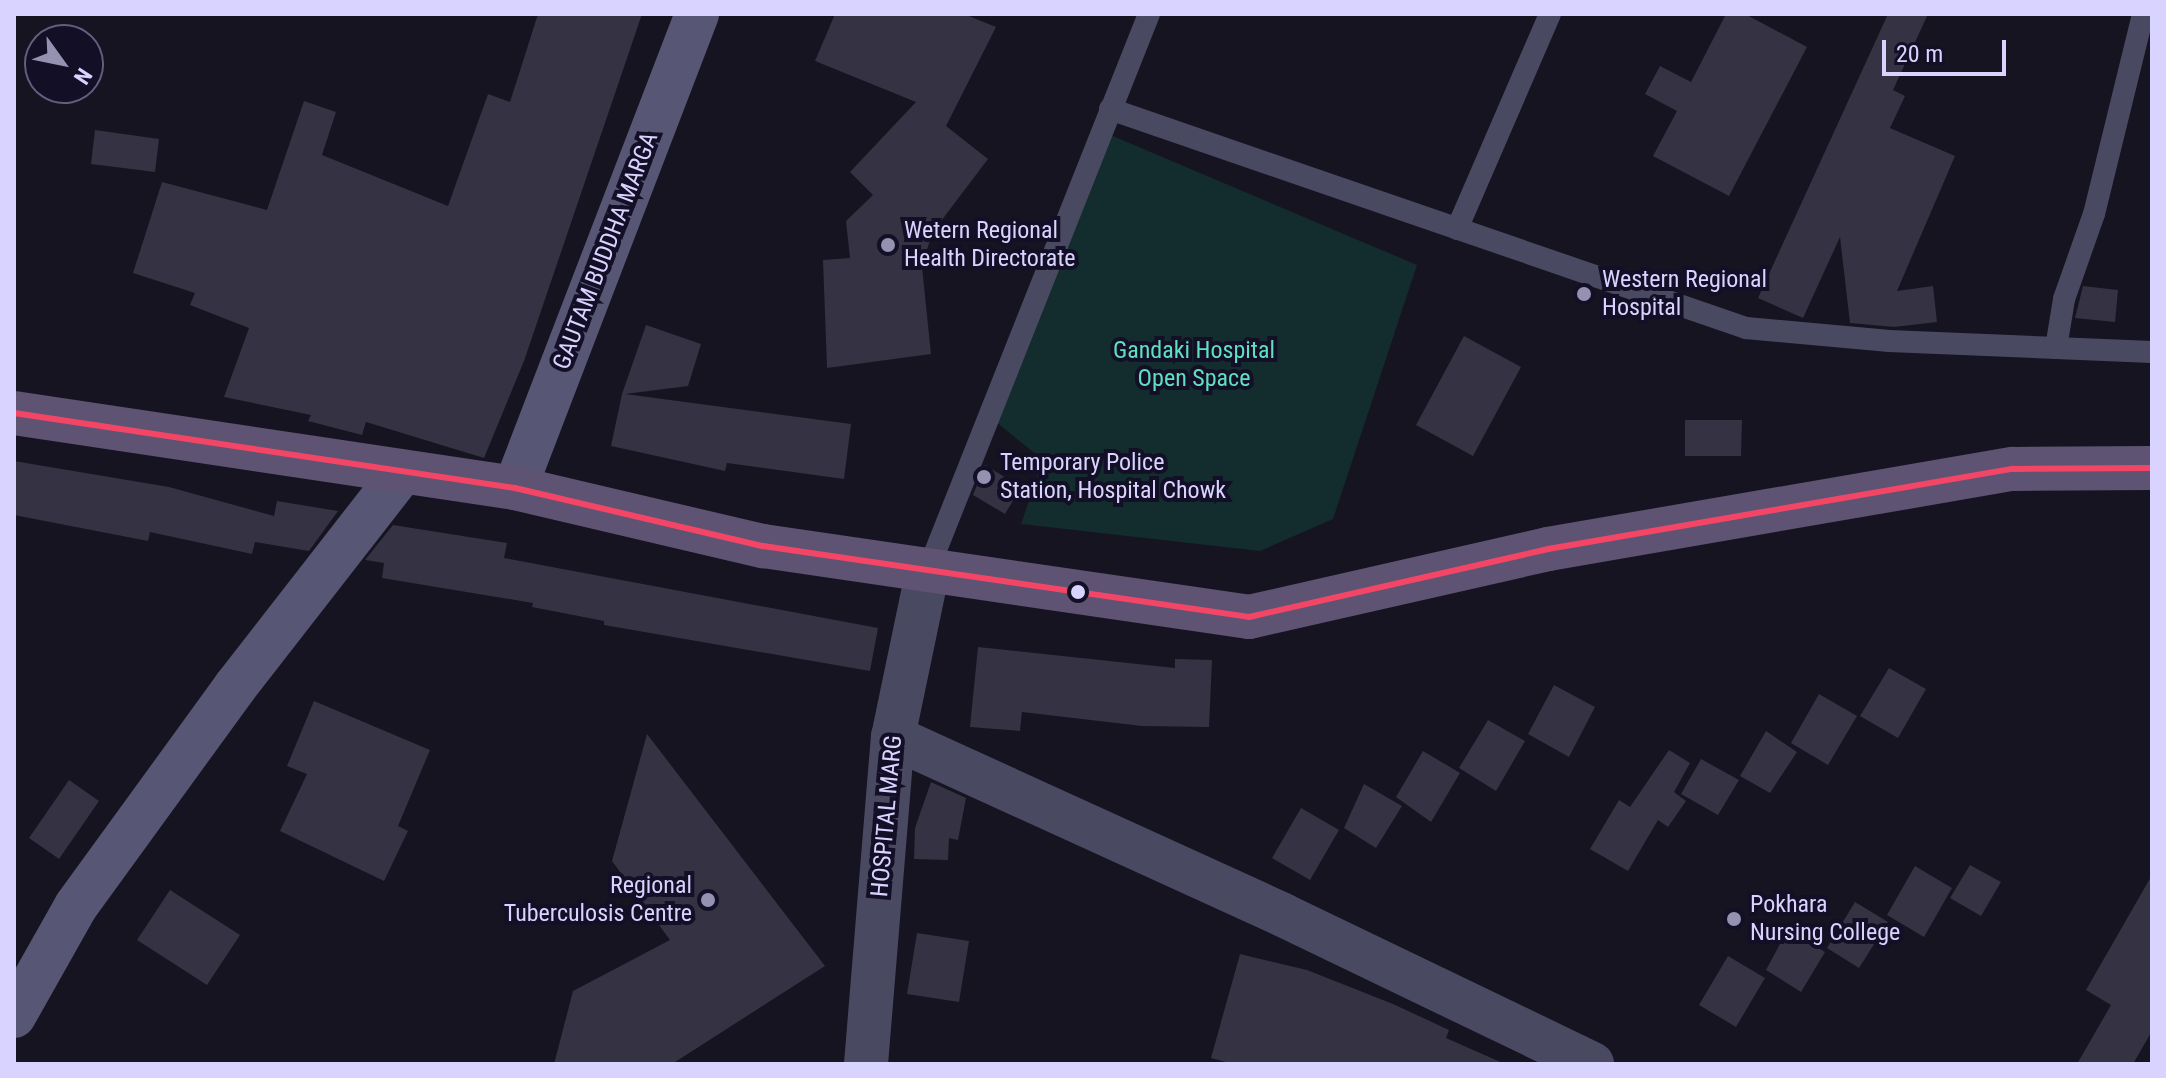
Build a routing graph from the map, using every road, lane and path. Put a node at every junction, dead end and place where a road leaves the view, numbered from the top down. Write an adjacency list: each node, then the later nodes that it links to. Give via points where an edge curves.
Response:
1 (697, 14): 12 (main road, GAUTAM BUDDHA MARGA)
2 (1149, 14): 5 (lane)
3 (1550, 14): 6 (lane)
4 (2143, 14): 7 (lane, via 2094,214 2064,299)
5 (1110, 109): 6 (lane); 13 (lane)
6 (1457, 229): 7 (lane, via 1746,328)
7 (2056, 348): 8 (lane)
8 (2152, 352)
9 (14, 413): 11 (main road)
10 (2152, 468): 13 (main road, via 2013,469 1548,549 1249,617)
11 (400, 475): 12 (main road); 15 (main road, via 235,687 76,906)
12 (515, 488): 13 (main road, via 763,546)
13 (928, 570): 14 (street, HOSPITAL MARG)
14 (893, 737): 16 (street, HOSPITAL MARG); 17 (street, via 1283,915)
15 (14, 1016)
16 (866, 1064)
17 (1592, 1064)

